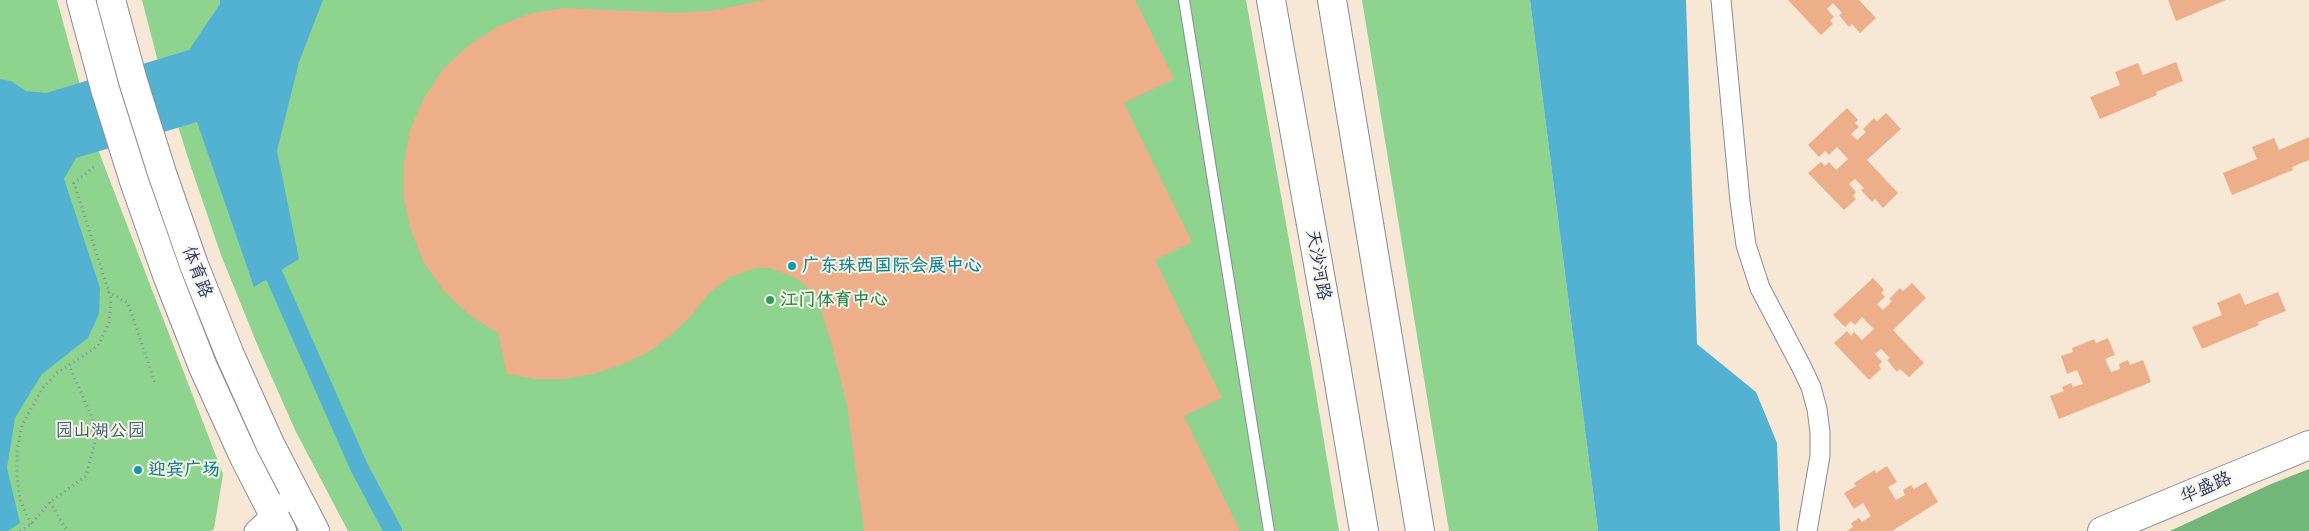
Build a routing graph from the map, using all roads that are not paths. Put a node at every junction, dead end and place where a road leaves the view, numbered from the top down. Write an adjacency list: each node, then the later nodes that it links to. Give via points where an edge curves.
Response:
1 (81, 0): 9 (main road, 体育路, via 134,181 167,275)
2 (112, 0): 8 (main road, 体育路, via 162,173 194,265 230,355)
3 (1184, 0): 11 (lane)
4 (1271, 0): 12 (main road, 天沙河路)
5 (1332, 0): 13 (main road)
6 (1721, 0): 14 (street, via 1746,245 1760,288 1811,387 1817,409 1820,456)
7 (2309, 445): 15 (main road, 华盛路)
8 (295, 493): 9 (street); 10 (main road, 体育路)
9 (270, 525)
10 (315, 531)
11 (1269, 531)
12 (1364, 531)
13 (1420, 531)
14 (1807, 531)
15 (2102, 531)

